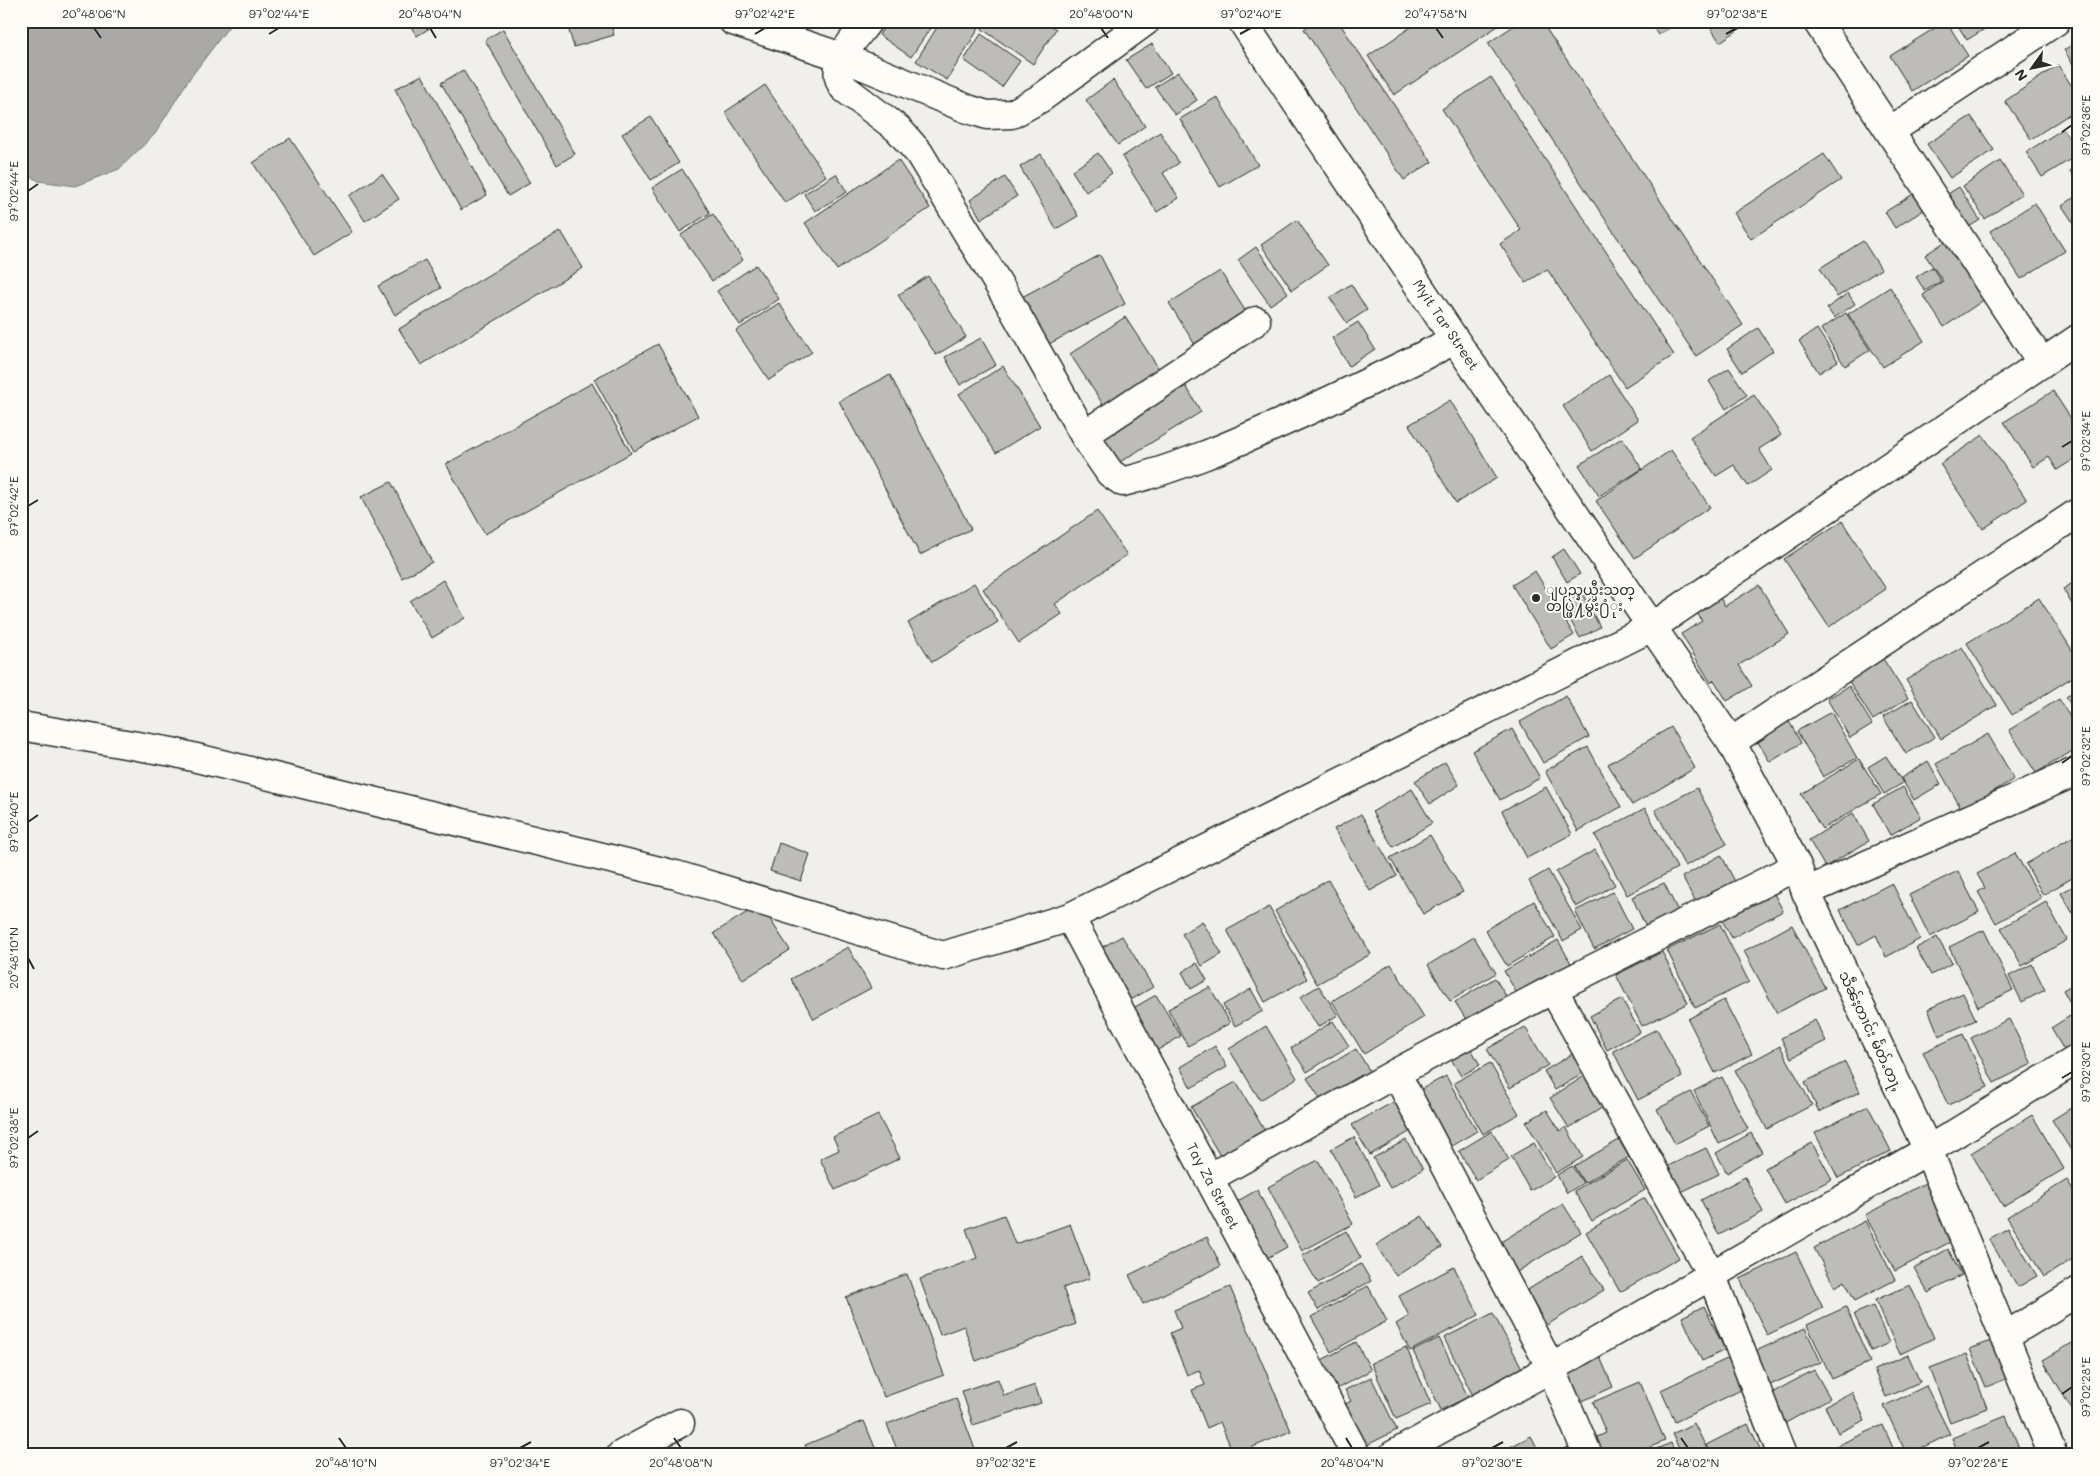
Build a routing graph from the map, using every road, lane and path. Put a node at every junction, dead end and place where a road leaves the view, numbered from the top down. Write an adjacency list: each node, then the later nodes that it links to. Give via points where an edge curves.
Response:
1 (733, 21): 7 (street)
2 (868, 21): 7 (street)
3 (1146, 21): 7 (street, via 1041,98 1012,114 987,114 968,109)
4 (1242, 21): 11 (street, Myit Tar Street)
5 (1817, 21): 8 (street)
6 (2056, 21): 8 (street)
7 (842, 57): 13 (street, via 837,75 840,83 898,129 919,153 1011,305)
8 (1890, 131): 12 (street)
9 (1256, 322): 13 (street)
10 (2079, 338): 12 (street)
11 (1455, 340): 13 (street, via 1226,448 1123,482 1110,473); 15 (street, Myit Tar Street)
12 (2042, 363): 15 (street)
13 (1084, 435)
14 (2079, 512): 17 (street)
15 (1652, 627): 17 (street, သဵၼ်ႈတၢင်း မႅတ်ႉတႃႇ); 21 (street)
16 (21, 726): 21 (street, via 172,752 676,875 943,956)
17 (1731, 742): 19 (street, သဵၼ်ႈတၢင်း မႅတ်ႉတႃႇ)
18 (2079, 770): 20 (street)
19 (1797, 866): 20 (street, သဵၼ်ႈတၢင်း မႅတ်ႉတႃႇ); 22 (street)
20 (1806, 892): 25 (street, သဵၼ်ႈတၢင်း မႅတ်ႉတႃႇ)
21 (1070, 917): 26 (street, Tay Za Street)
22 (1553, 990): 24 (street); 27 (street)
23 (2079, 1058): 25 (street)
24 (1396, 1073): 26 (street); 30 (street)
25 (1928, 1150): 27 (street); 29 (street, သဵၼ်ႈတၢင်း မႅတ်ႉတႃႇ)
26 (1209, 1178): 33 (street, Tay Za Street)
27 (1711, 1274): 30 (street); 36 (street)
28 (2079, 1291): 29 (street)
29 (2004, 1337): 37 (street, သဵၼ်ႈတၢင်း မႅတ်ႉတႃႇ)
30 (1551, 1368): 34 (street); 35 (street)
31 (680, 1424): 32 (street)
32 (621, 1455)
33 (1356, 1455)
34 (1393, 1455)
35 (1588, 1455)
36 (1782, 1455)
37 (2053, 1455)

